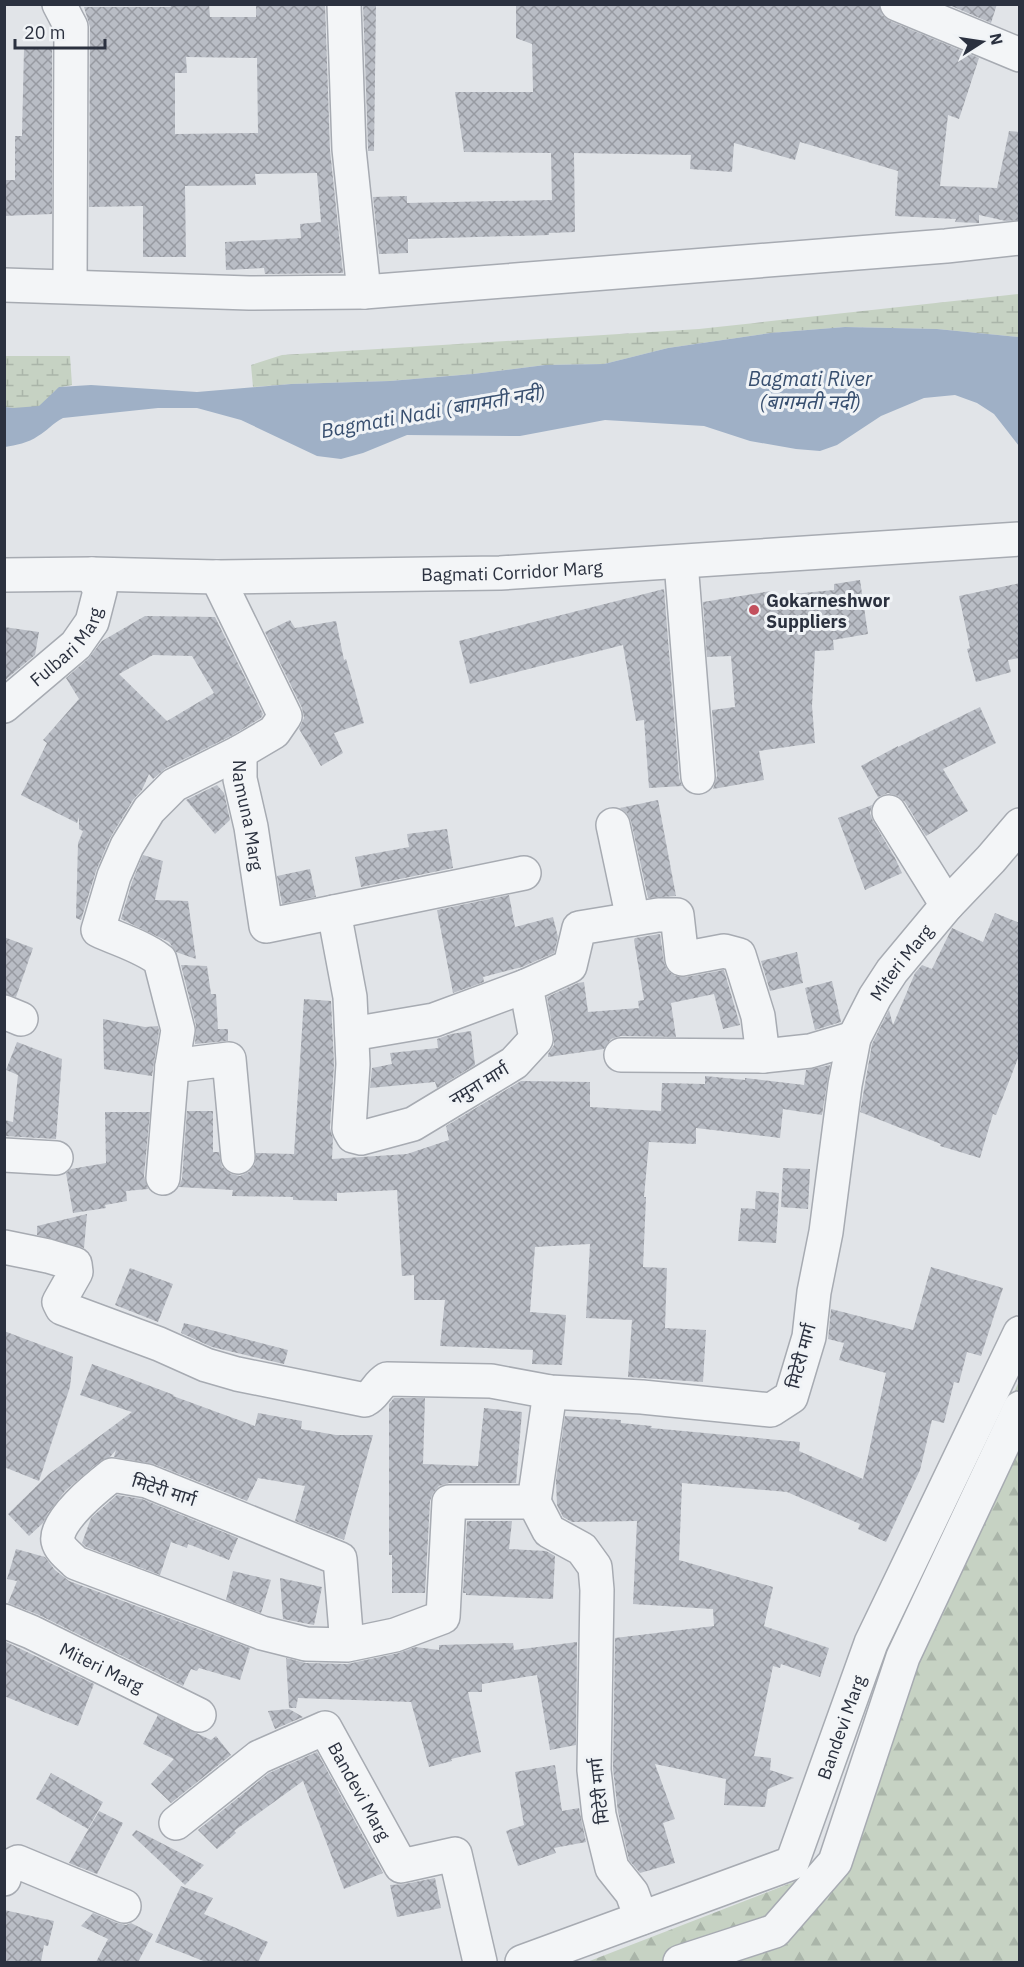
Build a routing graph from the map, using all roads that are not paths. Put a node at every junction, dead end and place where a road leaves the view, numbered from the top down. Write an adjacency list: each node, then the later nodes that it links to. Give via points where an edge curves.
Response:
1 (59, 4): 7 (street, via 71,27)
2 (344, 4): 8 (street, via 349,149)
3 (897, 4): 4 (street)
4 (1020, 55)
5 (1020, 238): 8 (street)
6 (4, 285): 7 (street)
7 (70, 286): 8 (street, via 249,293)
8 (364, 292)
9 (1020, 539): 10 (street, Bagmati Corridor Marg)
10 (681, 562): 13 (street, Bagmati Corridor Marg, via 500,573); 16 (street)
11 (92, 574): 12 (street, Bagmati Corridor Marg); 13 (street, Bagmati Corridor Marg); 14 (street, Fulbari Marg, via 100,591 87,630 76,645)
12 (4, 575)
13 (217, 577): 15 (street, via 285,716 274,732)
14 (4, 706)
15 (240, 752): 22 (street, Namuna Marg, via 240,779 251,827 264,924 268,927); 29 (street, Namuna Marg, via 174,785 149,810 114,876 98,930 147,950 160,960 178,1030)
16 (698, 777)
17 (889, 812): 21 (street)
18 (613, 825): 23 (street)
19 (1020, 825): 21 (street, Miteri Marg)
20 (524, 873): 22 (street, Namuna Marg)
21 (947, 905): 26 (street, Miteri Marg, via 892,972)
22 (334, 912): 25 (street, नमुना मार्ग, via 350,997)
23 (633, 919): 24 (street, via 579,928 570,966); 28 (street, via 677,915 682,959 724,951 739,955 758,1016)
24 (526, 986): 25 (street, via 434,1020); 25 (street, नमुना मार्ग, via 536,1039 514,1063 413,1124 361,1138 352,1136 349,1130)
25 (352, 1034)
26 (854, 1038): 28 (street, via 810,1051); 36 (street, मिटेरी मार्ग, via 809,1337 791,1397 771,1410)
27 (621, 1055): 28 (street)
28 (762, 1056)
29 (172, 1066): 31 (street, via 229,1059); 33 (street, Namuna Marg)
30 (4, 1155): 32 (street)
31 (238, 1156)
32 (56, 1158)
33 (163, 1178)
34 (4, 1247): 36 (street, मिटेरी मार्ग, via 75,1264 76,1272 59,1302 62,1308 237,1374 365,1400 387,1379 491,1381)
35 (1020, 1333): 45 (street, Bandevi Marg, via 871,1643 792,1863)
36 (550, 1392): 38 (street)
37 (1020, 1408): 48 (street, via 903,1657 835,1862 775,1931)
38 (534, 1502): 40 (street, मिटेरी मार्ग, via 449,1502 443,1617 395,1635); 45 (street, मिटेरी मार्ग, via 549,1531 582,1549 595,1567 594,1770 599,1815 612,1868 633,1893)
39 (4, 1621): 41 (street, Miteri Marg)
40 (347, 1645): 40 (street, मिटेरी मार्ग, via 306,1644 262,1633 76,1563 58,1541 59,1530 82,1500 112,1475 169,1489 340,1559)
41 (199, 1715)
42 (176, 1823): 46 (street, Bandevi Marg, via 259,1757 325,1728 401,1866 455,1854)
43 (4, 1879): 44 (street, via 7,1868 18,1862)
44 (124, 1906)
45 (641, 1918): 47 (street, Bandevi Marg)
46 (480, 1962)
47 (522, 1962)
48 (680, 1962)

